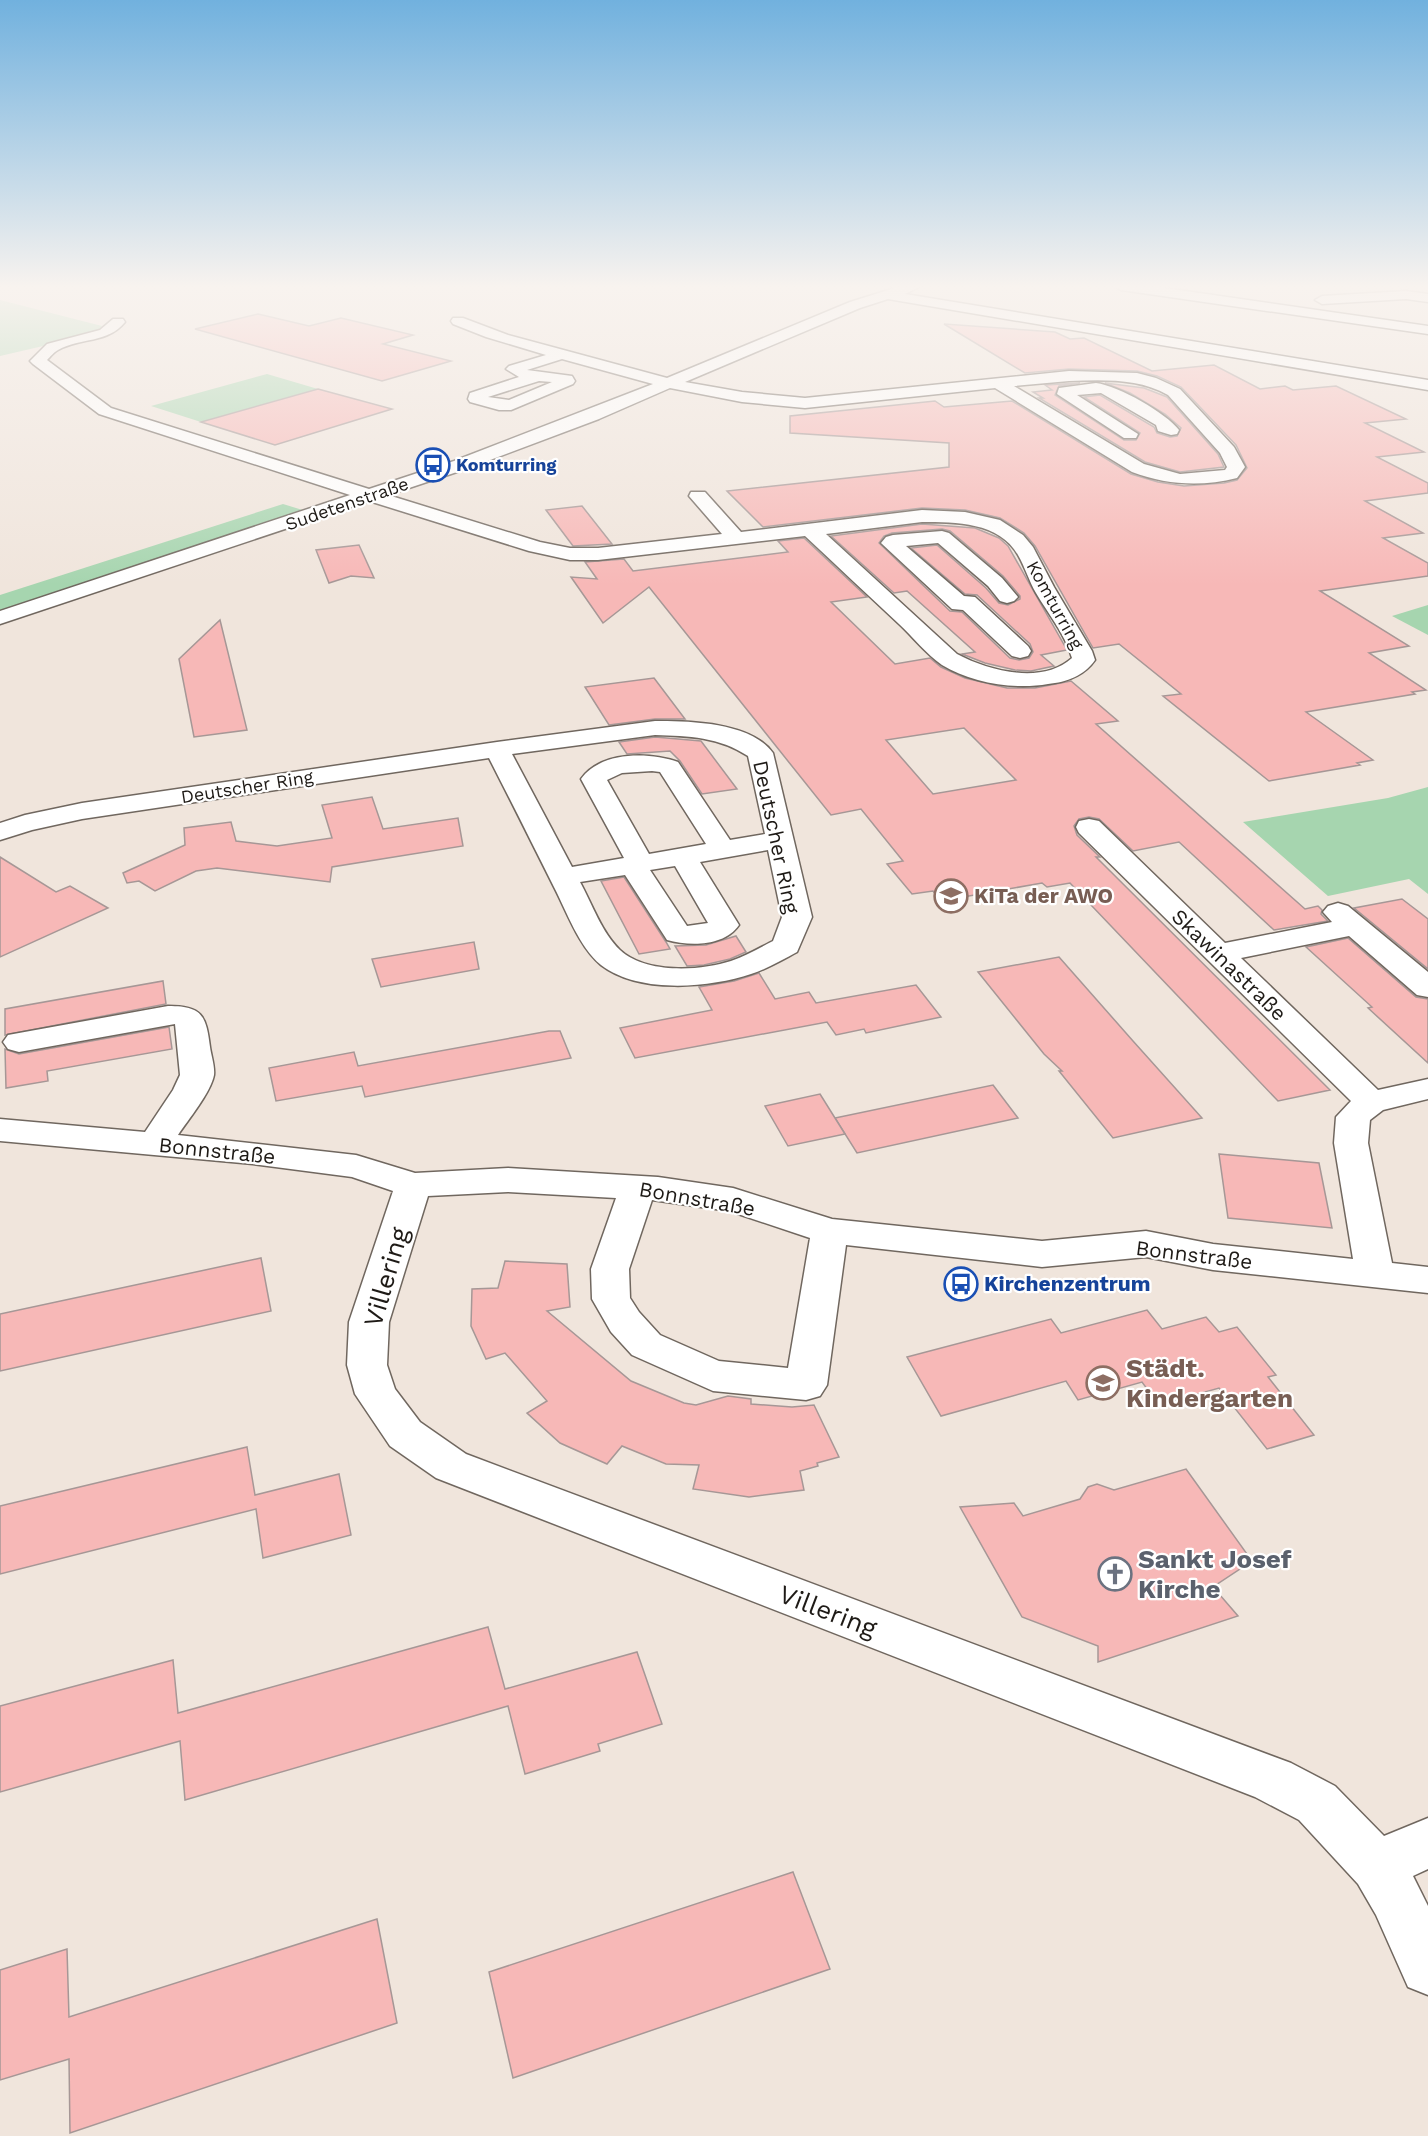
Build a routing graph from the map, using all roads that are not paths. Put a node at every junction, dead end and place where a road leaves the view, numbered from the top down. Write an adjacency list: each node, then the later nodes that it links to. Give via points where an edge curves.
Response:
1 (71, 386): 11 (street, Komturring, via 105,411 266,465)
2 (663, 386): 11 (street, Sudetenstraße)
3 (690, 386): 4 (street, via 751,398 805,403)
4 (980, 386)
5 (1000, 386): 10 (street)
6 (1165, 386): 7 (street)
7 (1204, 426): 8 (street); 10 (street, via 1231,456 1236,467 1231,474 1180,479 1154,474)
8 (1171, 430): 9 (street); 9 (street, via 1105,389 1065,391)
9 (1140, 436): 10 (street)
10 (1088, 439)
11 (374, 495): 14 (street, Komturring, via 536,548 570,554); 19 (street, Sudetenstraße)
12 (698, 496): 14 (street)
13 (810, 530): 14 (street, Komturring); 15 (street, Komturring, via 922,516 985,521 1012,535 1026,552); 18 (street, Komturring)
14 (736, 538)
15 (1045, 591): 16 (street); 18 (street, Komturring, via 1079,641 1084,660 1069,673 1041,678 1010,679 962,668)
16 (1007, 597): 17 (street); 17 (street, via 979,567 942,537 891,543)
17 (964, 603): 18 (street); 20 (street)
18 (899, 612)
19 (0, 618)
20 (1020, 651)
21 (497, 749): 23 (street, Deutscher Ring, via 82,812); 24 (street, Deutscher Ring, via 655,728 732,736 760,753); 28 (street, Deutscher Ring)
22 (1089, 827): 29 (street, Skawinastraße)
23 (0, 832)
24 (779, 840): 25 (street); 28 (street, Deutscher Ring, via 797,917 786,946 743,968 721,974 644,973 614,960 595,938)
25 (723, 850): 26 (street); 27 (street, via 669,767 655,761 607,768 594,778)
26 (683, 856): 27 (street); 27 (street, via 724,925 717,930 677,934)
27 (637, 864): 28 (street)
28 (562, 877)
29 (1217, 954): 30 (street, via 1344,918); 33 (street, Skawinastraße)
30 (1428, 988)
31 (19, 1042): 35 (street, via 184,1015 191,1023 197,1075)
32 (1428, 1089): 33 (street)
33 (1371, 1101): 39 (street, via 1353,1117 1351,1143)
34 (0, 1130): 35 (street, Bonnstraße)
35 (154, 1144): 36 (street, Bonnstraße, via 356,1166)
36 (413, 1185): 37 (street, Bonnstraße, via 508,1180); 42 (street, Villering, via 369,1322 367,1365 376,1394 405,1434 441,1460 461,1471 1273,1780 1317,1803)
37 (638, 1187): 38 (street, Bonnstraße, via 733,1200); 38 (street, via 610,1269 611,1299 646,1345 713,1376 806,1385)
38 (830, 1231): 39 (street, Bonnstraße, via 1042,1254 1146,1245)
39 (1376, 1276): 40 (street, Bonnstraße)
40 (1428, 1280)
41 (1428, 1843): 42 (street)
42 (1377, 1866): 43 (street, Villering)
43 (1428, 1967)

